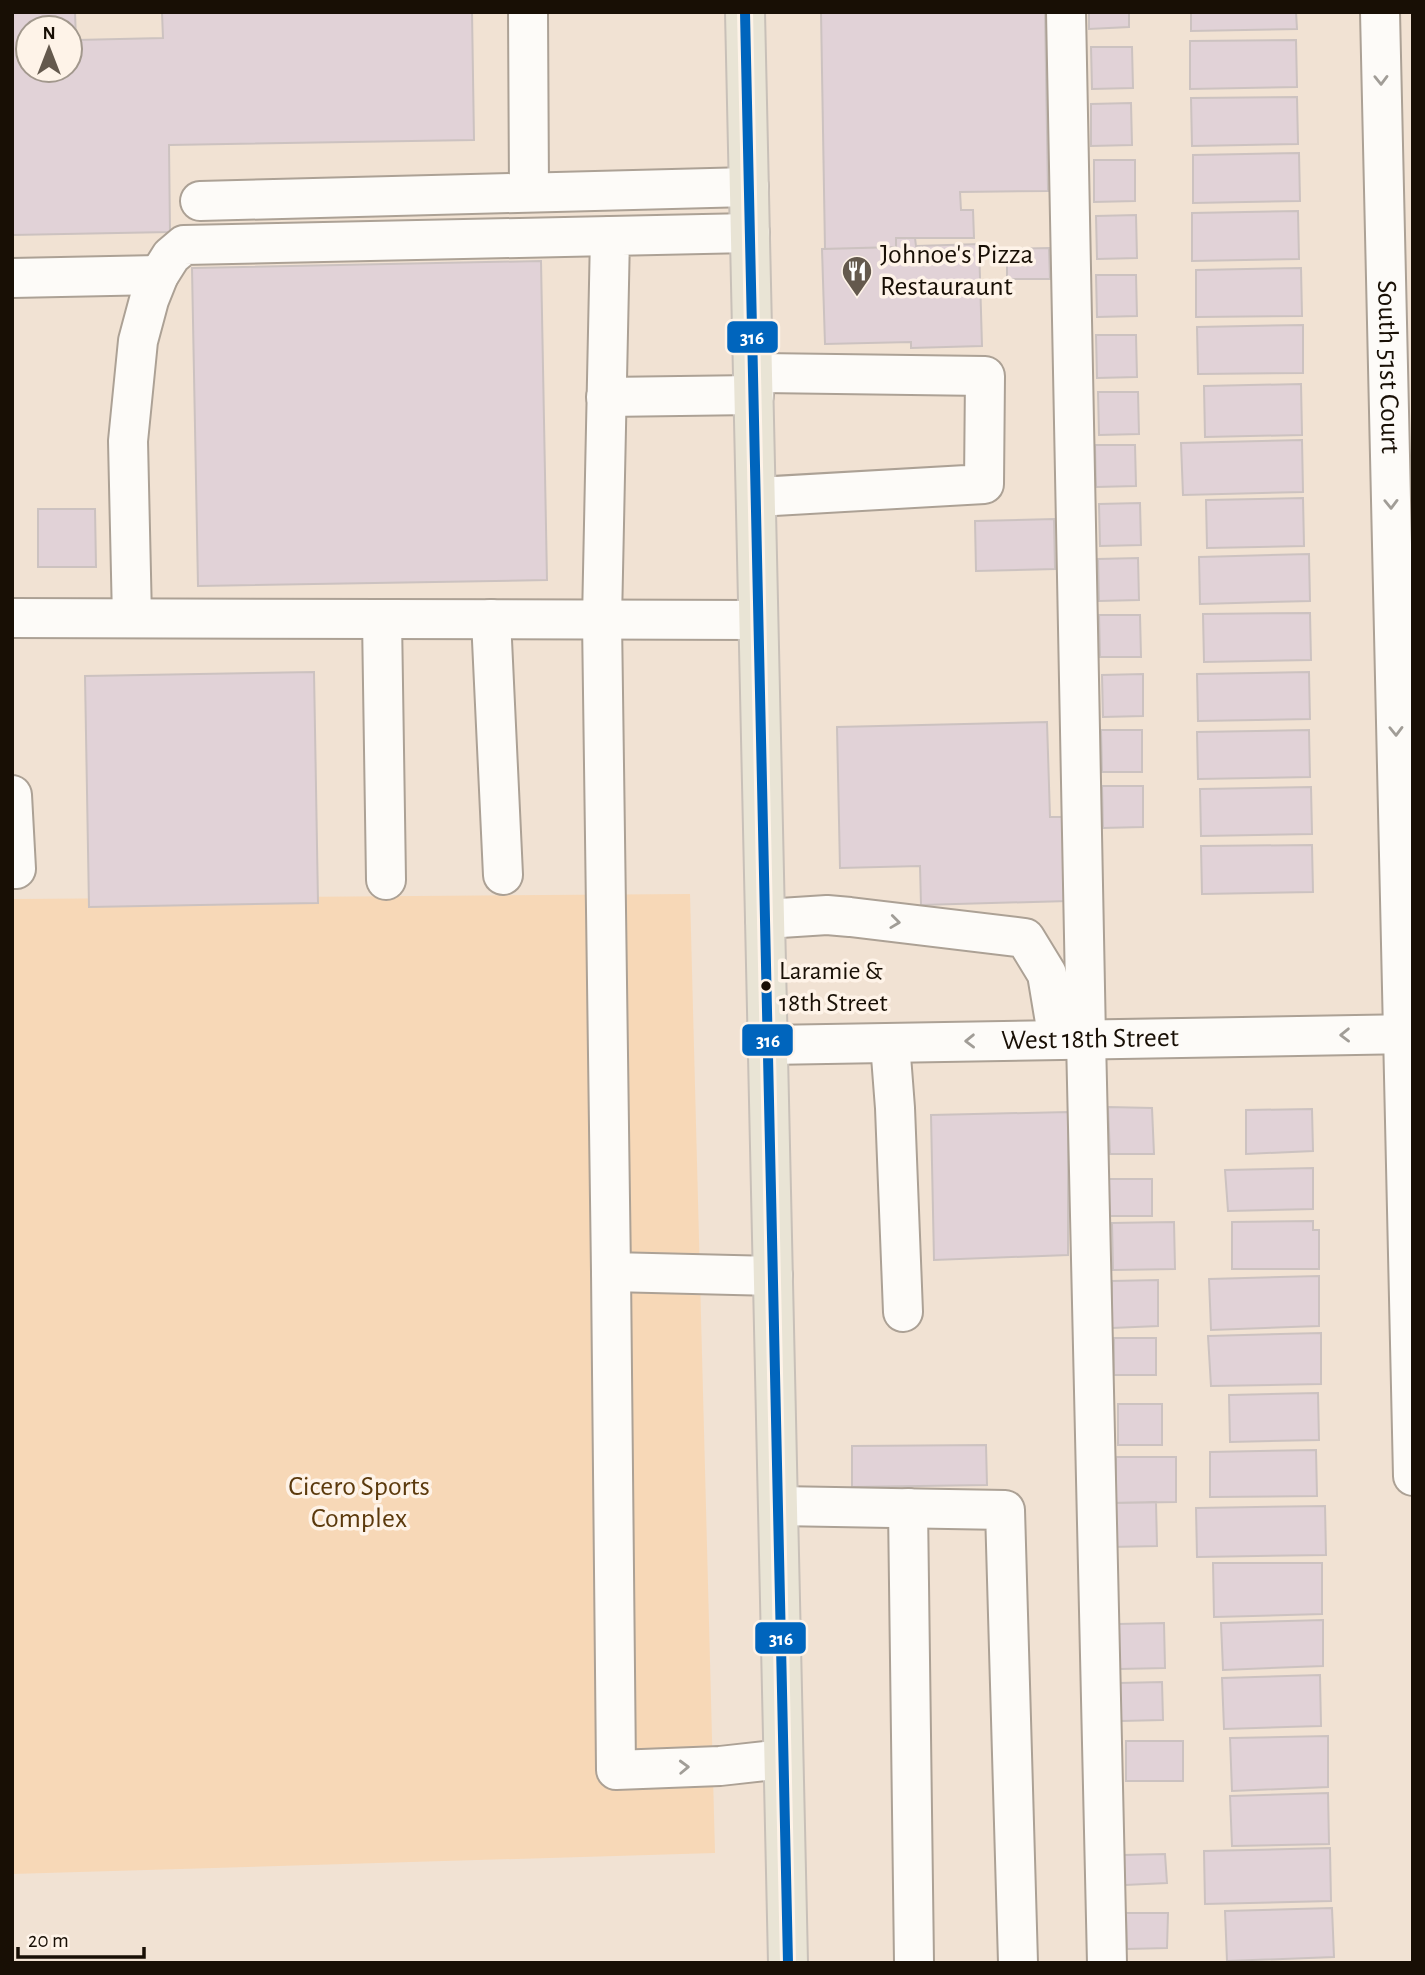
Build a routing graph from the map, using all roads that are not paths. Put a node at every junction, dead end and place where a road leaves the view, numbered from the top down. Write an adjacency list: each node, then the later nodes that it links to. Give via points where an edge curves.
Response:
1 (528, 12): 6 (street)
2 (745, 12): 5 (main road)
3 (1066, 12): 27 (street)
4 (1380, 12): 26 (street, South 51st Court, one-way to 26)
5 (749, 187): 6 (street); 8 (main road)
6 (528, 192): 7 (street)
7 (200, 201)
8 (750, 233): 9 (street); 12 (main road)
9 (610, 236): 10 (street, via 184,245); 13 (street)
10 (159, 275): 11 (street); 16 (street, via 138,341 128,441)
11 (12, 278)
12 (753, 384): 13 (street); 14 (main road); 14 (street, via 985,376 984,484)
13 (606, 397): 19 (street)
14 (756, 497): 20 (main road)
15 (12, 618): 16 (street)
16 (132, 618): 17 (street)
17 (382, 619): 18 (street); 24 (street)
18 (491, 619): 19 (street); 23 (street)
19 (601, 620): 20 (street); 30 (street)
20 (758, 620): 25 (main road)
21 (12, 795): 22 (street, via 16,869)
22 (12, 869)
23 (503, 875)
24 (386, 880)
25 (765, 919): 27 (street, one-way to 27, via 827,915 1025,938 1047,974); 29 (main road)
26 (1408, 1034): 27 (street, West 18th Street, one-way to 27); 33 (street, South 51st Court)
27 (1072, 1040): 28 (street, West 18th Street, one-way to 28); 40 (street)
28 (890, 1043): 29 (street, West 18th Street); 32 (street)
29 (768, 1045): 31 (main road)
30 (611, 1272): 31 (street); 36 (street, one-way to 36, via 616,1770)
31 (773, 1276): 34 (main road)
32 (903, 1312)
33 (1413, 1476)
34 (778, 1506): 35 (street); 36 (main road)
35 (908, 1508): 38 (street); 39 (street, via 1005,1510)
36 (783, 1759): 37 (main road)
37 (788, 1963)
38 (914, 1963)
39 (1018, 1963)
40 (1107, 1963)

